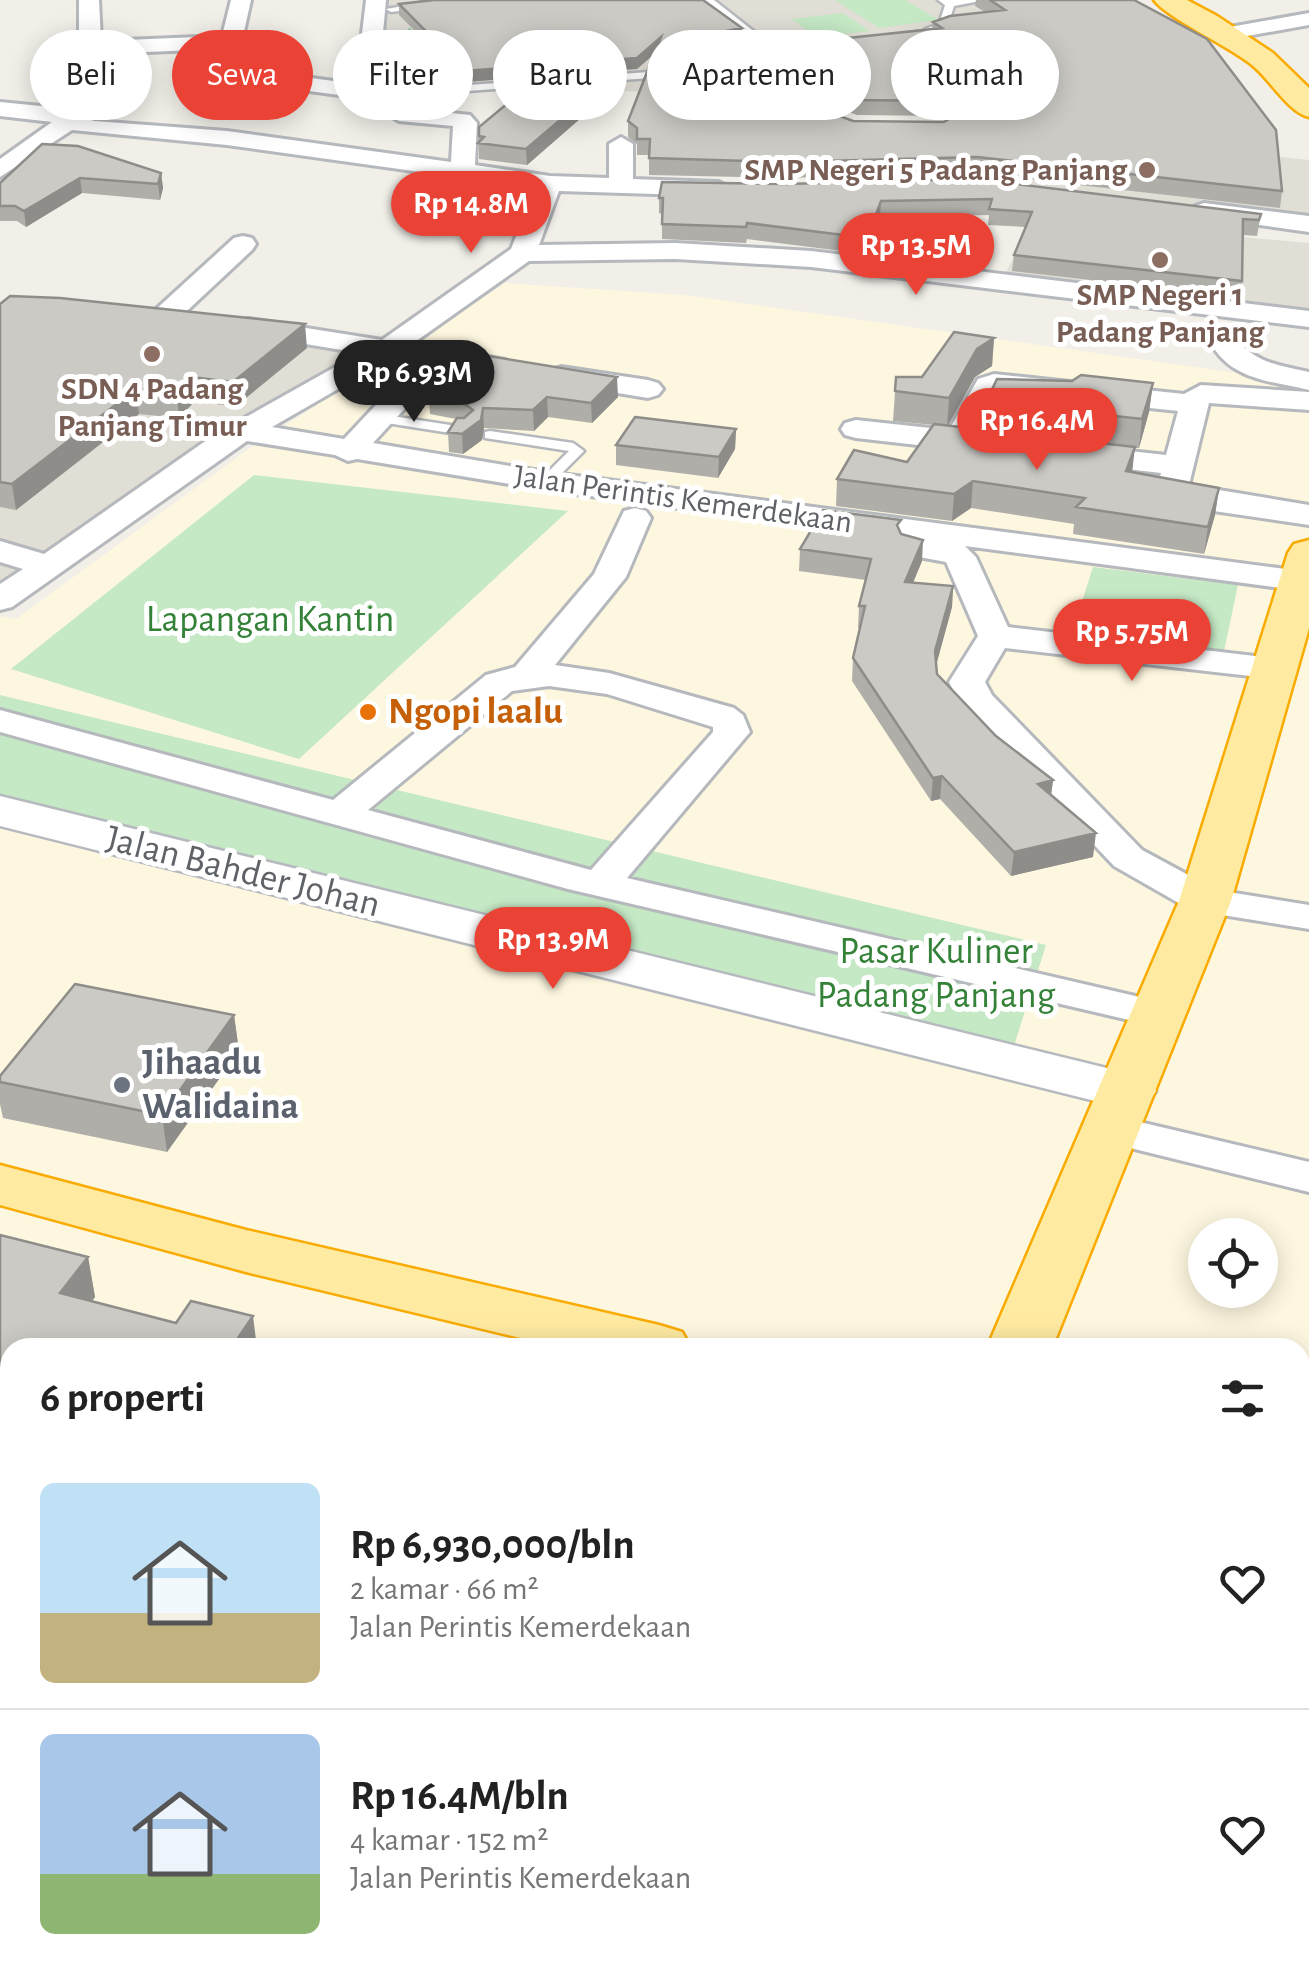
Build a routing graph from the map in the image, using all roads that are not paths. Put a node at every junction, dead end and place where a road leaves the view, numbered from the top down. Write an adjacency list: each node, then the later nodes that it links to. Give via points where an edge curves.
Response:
1 (89, 0): 10 (street)
2 (242, 0): 11 (street)
3 (708, 0): 13 (lane)
4 (980, 0): 6 (lane)
5 (1168, 0): 15 (highway)
6 (946, 2): 14 (lane, via 942,26)
7 (384, 4): 8 (lane); 12 (street)
8 (433, 5)
9 (1309, 20): 15 (street)
10 (90, 30)
11 (233, 30)
12 (379, 30)
13 (750, 30)
14 (924, 30)
15 (1230, 33): 18 (highway)
16 (647, 75): 17 (lane)
17 (473, 88)
18 (1304, 94)
19 (0, 109): 20 (street)
20 (30, 113)
21 (60, 120): 25 (street)
22 (68, 120): 26 (street)
23 (448, 120): 26 (street, via 465,122)
24 (621, 144): 28 (street)
25 (0, 170)
26 (463, 171): 27 (street)
27 (550, 183): 28 (street); 33 (street)
28 (621, 186): 29 (street)
29 (744, 189)
30 (1177, 208): 31 (street)
31 (1309, 224)
32 (243, 244): 35 (street)
33 (523, 254): 36 (street, via 676,251 811,259); 38 (street)
34 (136, 313): 35 (street)
35 (164, 318): 38 (street)
36 (1309, 319)
37 (1224, 342): 40 (street, via 1233,360)
38 (386, 350): 39 (street); 46 (street)
39 (437, 357): 41 (street); 44 (street)
40 (1309, 381)
41 (648, 389)
42 (1309, 400): 43 (street, via 1210,393)
43 (1194, 404): 49 (street, via 994,383); 53 (street)
44 (379, 418): 47 (lane); 51 (street)
45 (856, 429): 49 (street)
46 (242, 431): 51 (street, Jalan Perintis Kemerdekaan); 58 (street)
47 (463, 431)
48 (490, 435): 54 (lane, via 573,447 577,451)
49 (959, 441): 50 (street)
50 (1014, 447)
51 (348, 452): 54 (street, Jalan Perintis Kemerdekaan)
52 (1050, 452): 53 (street)
53 (1178, 466): 56 (street, via 1173,488 1186,497)
54 (546, 481): 55 (street, Jalan Perintis Kemerdekaan)
55 (644, 507): 59 (street, Jalan Perintis Kemerdekaan); 61 (street, via 952,552); 63 (street, via 609,577)
56 (1309, 514)
57 (0, 551): 58 (street)
58 (49, 566): 60 (street)
59 (1306, 567): 62 (highway)
60 (0, 600)
61 (995, 636): 62 (street); 68 (street, via 968,682 976,700 1116,846)
62 (1276, 668): 68 (highway)
63 (530, 674): 66 (street, via 499,682); 67 (street, via 564,674 730,723 728,739)
64 (0, 721): 66 (street)
65 (0, 812): 71 (main road, Jalan Bahder Johan)
66 (338, 815): 67 (street)
67 (601, 884): 70 (street)
68 (1205, 901): 69 (street); 70 (highway)
69 (1309, 917)
70 (1159, 1014): 71 (highway)
71 (1118, 1110): 72 (street); 75 (highway)
72 (1309, 1176)
73 (0, 1186): 74 (highway)
74 (617, 1338)
75 (1024, 1338)

